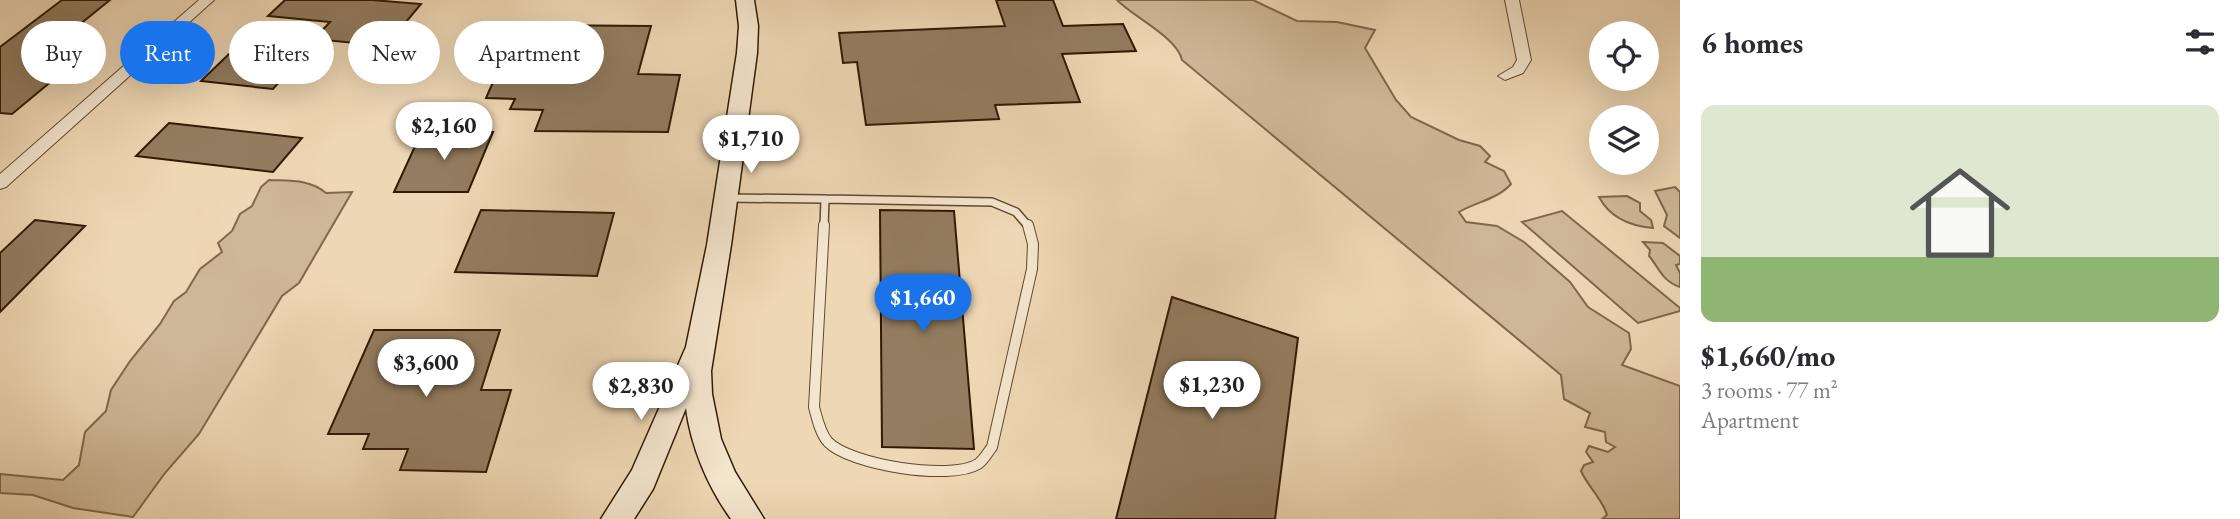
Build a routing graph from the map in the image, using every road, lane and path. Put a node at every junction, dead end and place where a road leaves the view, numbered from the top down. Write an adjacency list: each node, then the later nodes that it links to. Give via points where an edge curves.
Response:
1 (207, 0): 5 (street)
2 (745, 0): 6 (main road, via 748,41)
3 (1512, 0): 4 (street, via 1524,60 1518,71)
4 (1505, 76)
5 (0, 183)
6 (726, 198): 7 (lane); 8 (main road)
7 (825, 200): 7 (lane, via 992,202 1024,217 1032,229 1032,269 992,447 978,464 960,470 931,470 863,461 836,448 820,428 814,407)
8 (699, 350): 9 (main road, via 698,390 704,429 724,482); 10 (main road, via 677,393 648,472)
9 (747, 517)
10 (616, 519)

